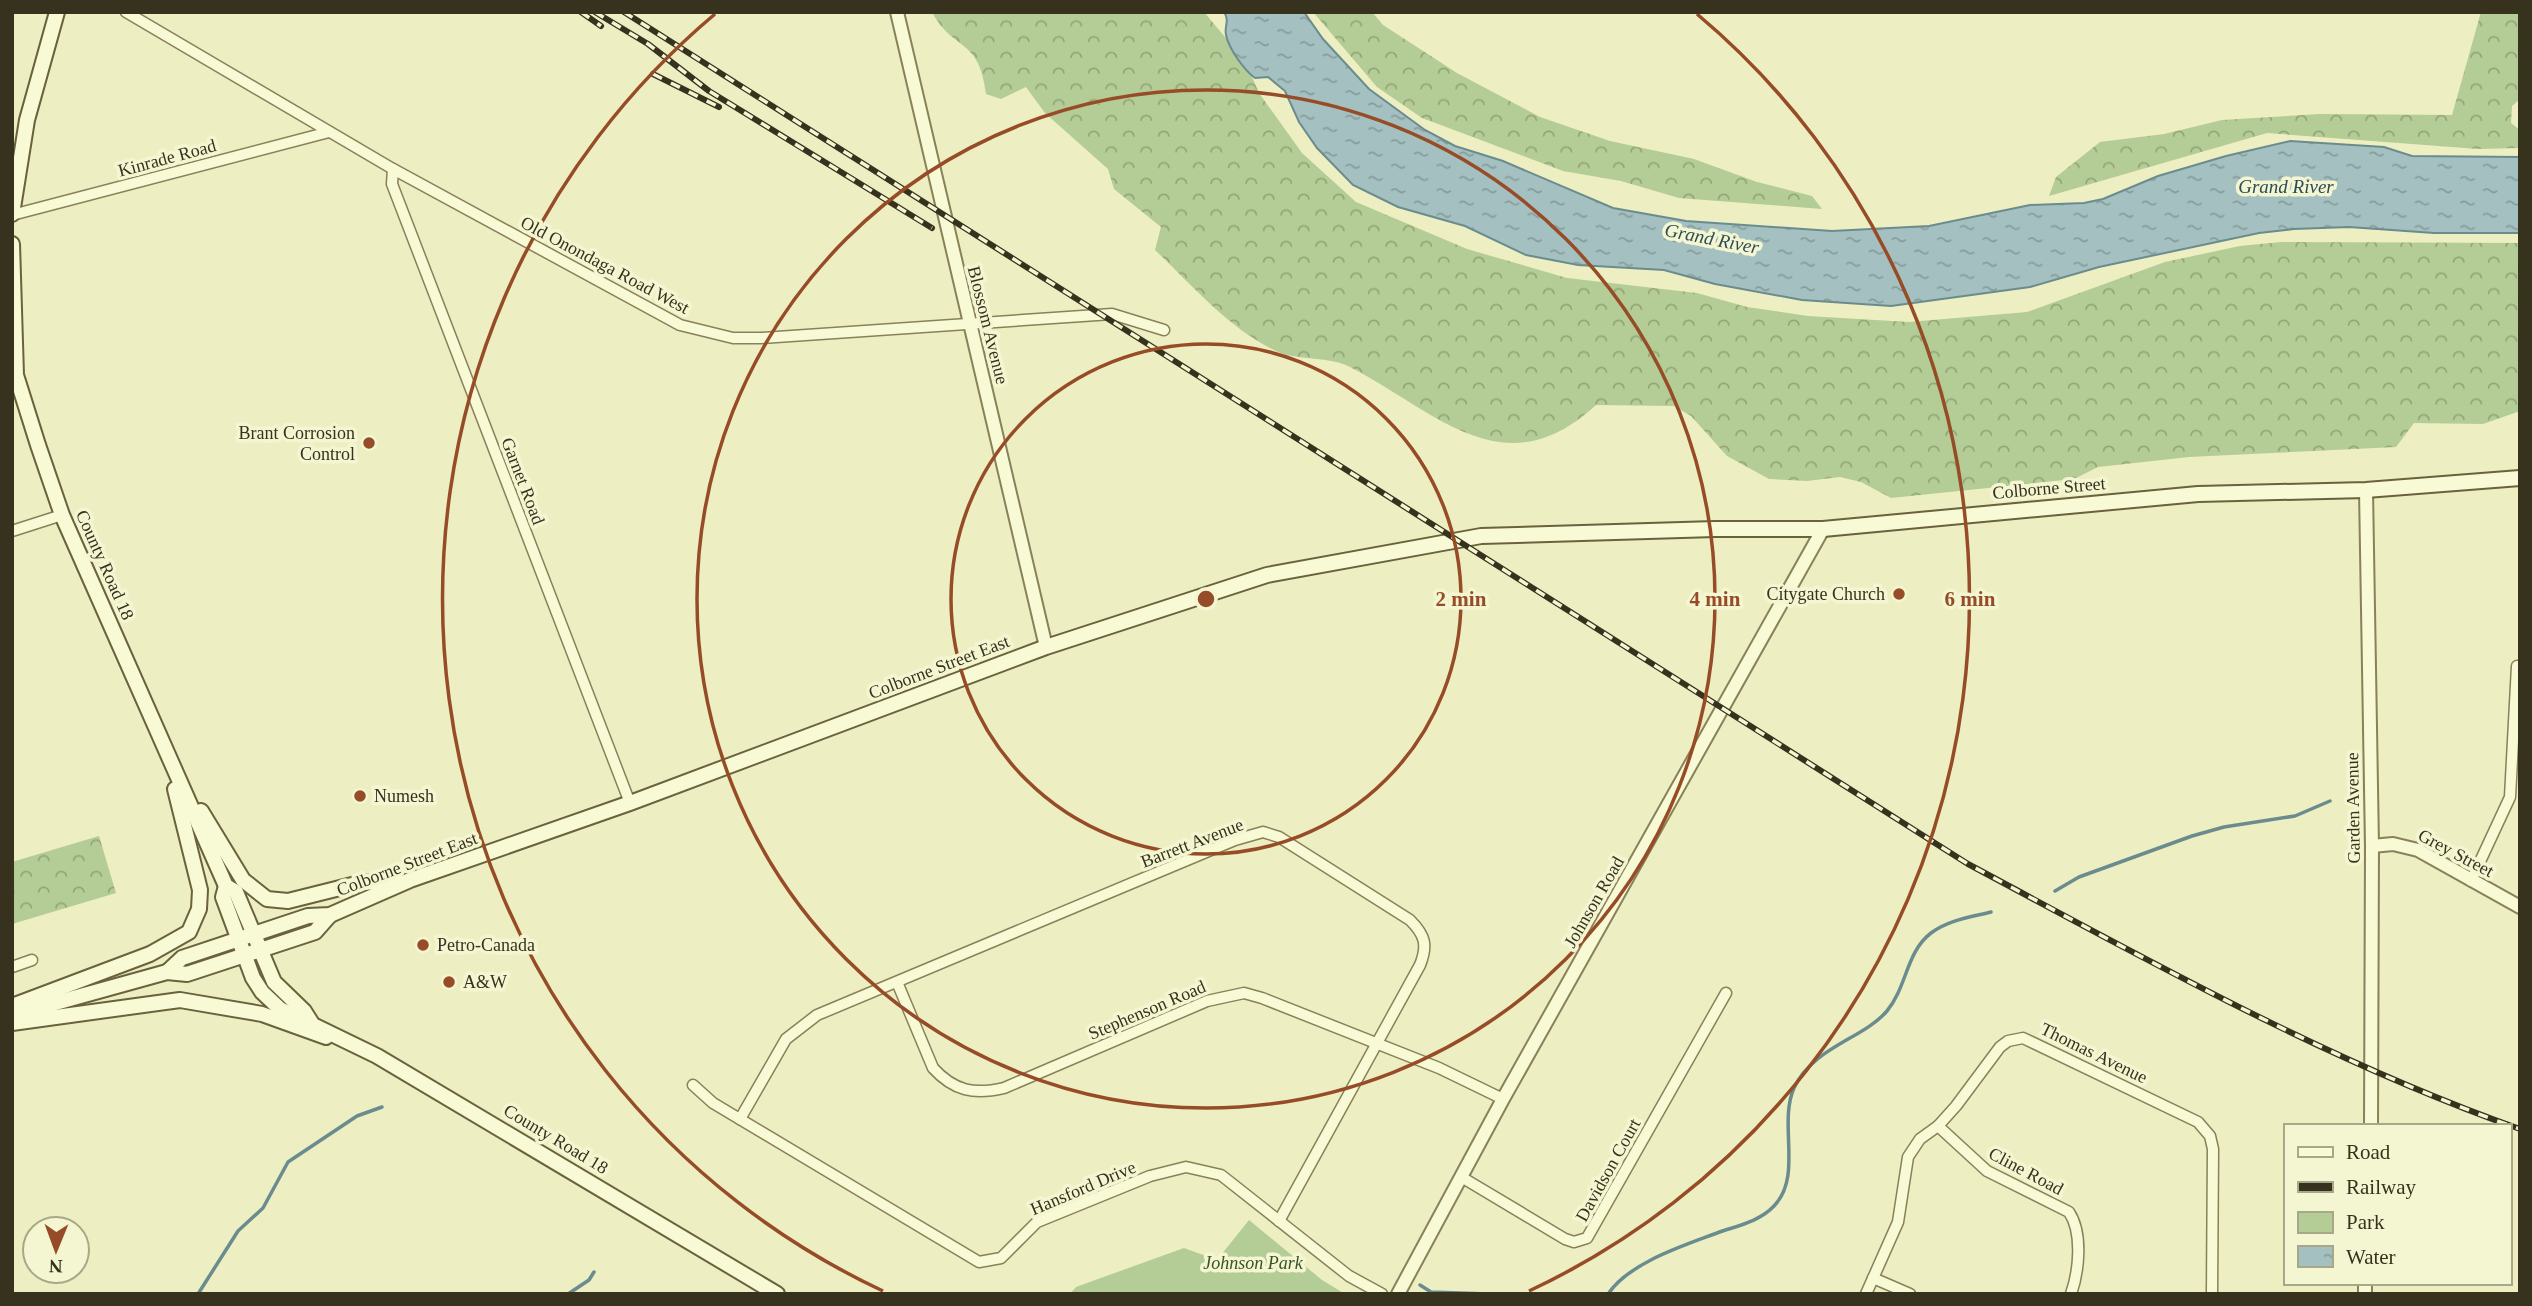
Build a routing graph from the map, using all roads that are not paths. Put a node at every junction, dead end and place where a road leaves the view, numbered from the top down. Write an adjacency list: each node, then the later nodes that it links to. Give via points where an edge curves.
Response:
1 (57, 12): 6 (main road, via 27,120)
2 (127, 12): 4 (street, Old Onondaga Road West)
3 (897, 12): 8 (street, Blossom Avenue)
4 (330, 132): 5 (street, Old Onondaga Road West); 6 (street, Kinrade Road)
5 (393, 169): 8 (street, Old Onondaga Road West, via 689,328 733,338 761,338); 23 (street, Garnet Road, via 392,184)
6 (12, 215)
7 (12, 244): 11 (main road, County Road 18)
8 (970, 321): 9 (street, Old Onondaga Road West, via 1112,314); 18 (street, Blossom Avenue)
9 (1164, 330)
10 (12, 359): 11 (street)
11 (16, 375): 14 (main road, County Road 18)
12 (2520, 478): 13 (main road, Colborne Street)
13 (2366, 490): 15 (main road, Colborne Street, via 2198,494); 24 (street, Garden Avenue)
14 (62, 515): 16 (street); 21 (main road, County Road 18)
15 (1823, 529): 17 (main road, Colborne Street); 46 (street, Johnson Road)
16 (12, 531)
17 (1582, 533): 18 (main road, Colborne Street East, via 1481,537 1267,575)
18 (1046, 647): 23 (main road, Colborne Street East)
19 (2517, 666): 20 (street)
20 (2517, 689): 22 (street)
21 (167, 753): 25 (main road, via 236,871 258,894 288,901 360,883); 27 (main road, County Road 18); 39 (main road, via 200,890 199,909 189,932 150,954)
22 (2515, 799): 26 (street)
23 (631, 803): 25 (main road, Colborne Street East)
24 (2372, 846): 26 (street, Grey Street, via 2407,846); 48 (street, Garden Avenue)
25 (410, 880): 29 (main road, Colborne Street East)
26 (2472, 881): 28 (street, Grey Street)
27 (226, 886): 30 (main road, County Road 18, via 236,892); 31 (main road, County Road 18, via 223,897)
28 (2520, 907)
29 (330, 915): 30 (main road, Colborne Street East, via 308,916); 32 (main road, Colborne Street East, via 315,932)
30 (253, 934): 31 (main road, Colborne Street East); 32 (main road, County Road 18)
31 (239, 939): 33 (main road, County Road 18); 36 (main road, Colborne Street East, via 181,958)
32 (261, 951): 33 (main road, Colborne Street East); 41 (main road, County Road 18, via 274,982)
33 (244, 956): 36 (main road, Colborne Street East, via 187,974); 41 (main road, County Road 18, via 267,998 287,1014)
34 (32, 960): 35 (street)
35 (12, 967)
36 (166, 972): 40 (main road, Colborne Street East)
37 (897, 982): 43 (street, Stephenson Road, via 933,1068 963,1091 1004,1088 1207,1001 1244,993); 43 (street, Barrett Avenue, via 1263,832 1298,849 1410,920 1423,933 1425,952 1420,965); 47 (street, Barrett Avenue, via 817,1015 793,1031)
38 (1726, 993): 50 (street, Davidson Court, via 1587,1238 1565,1239)
39 (12, 1006)
40 (12, 1015)
41 (312, 1022): 44 (main road, County Road 18)
42 (12, 1023): 44 (main road, via 180,1000 262,1014)
43 (1376, 1045): 46 (street, Stephenson Road); 51 (street, Barrett Avenue)
44 (370, 1053): 53 (main road, County Road 18)
45 (693, 1086): 47 (street, Hansford Drive)
46 (1503, 1099): 50 (street, Johnson Road)
47 (740, 1119): 51 (street, Hansford Drive, via 979,1262 1000,1258 1037,1222 1175,1168 1199,1168 1221,1175)
48 (2371, 1124)
49 (1938, 1126): 52 (street, Thomas Avenue, via 1920,1139 1908,1157 1898,1222); 58 (street, Cline Road, via 1987,1171 2069,1212 2077,1231); 59 (street, Thomas Avenue, via 2000,1047 2023,1038 2198,1122 2213,1144)
50 (1463, 1178): 55 (street, Johnson Road)
51 (1279, 1221): 54 (street, Hansford Drive, via 1349,1276)
52 (1874, 1278): 56 (street, Thomas Avenue); 57 (street)
53 (777, 1294)
54 (1382, 1294)
55 (1398, 1294)
56 (1866, 1294)
57 (1910, 1294)
58 (2071, 1294)
59 (2212, 1294)

